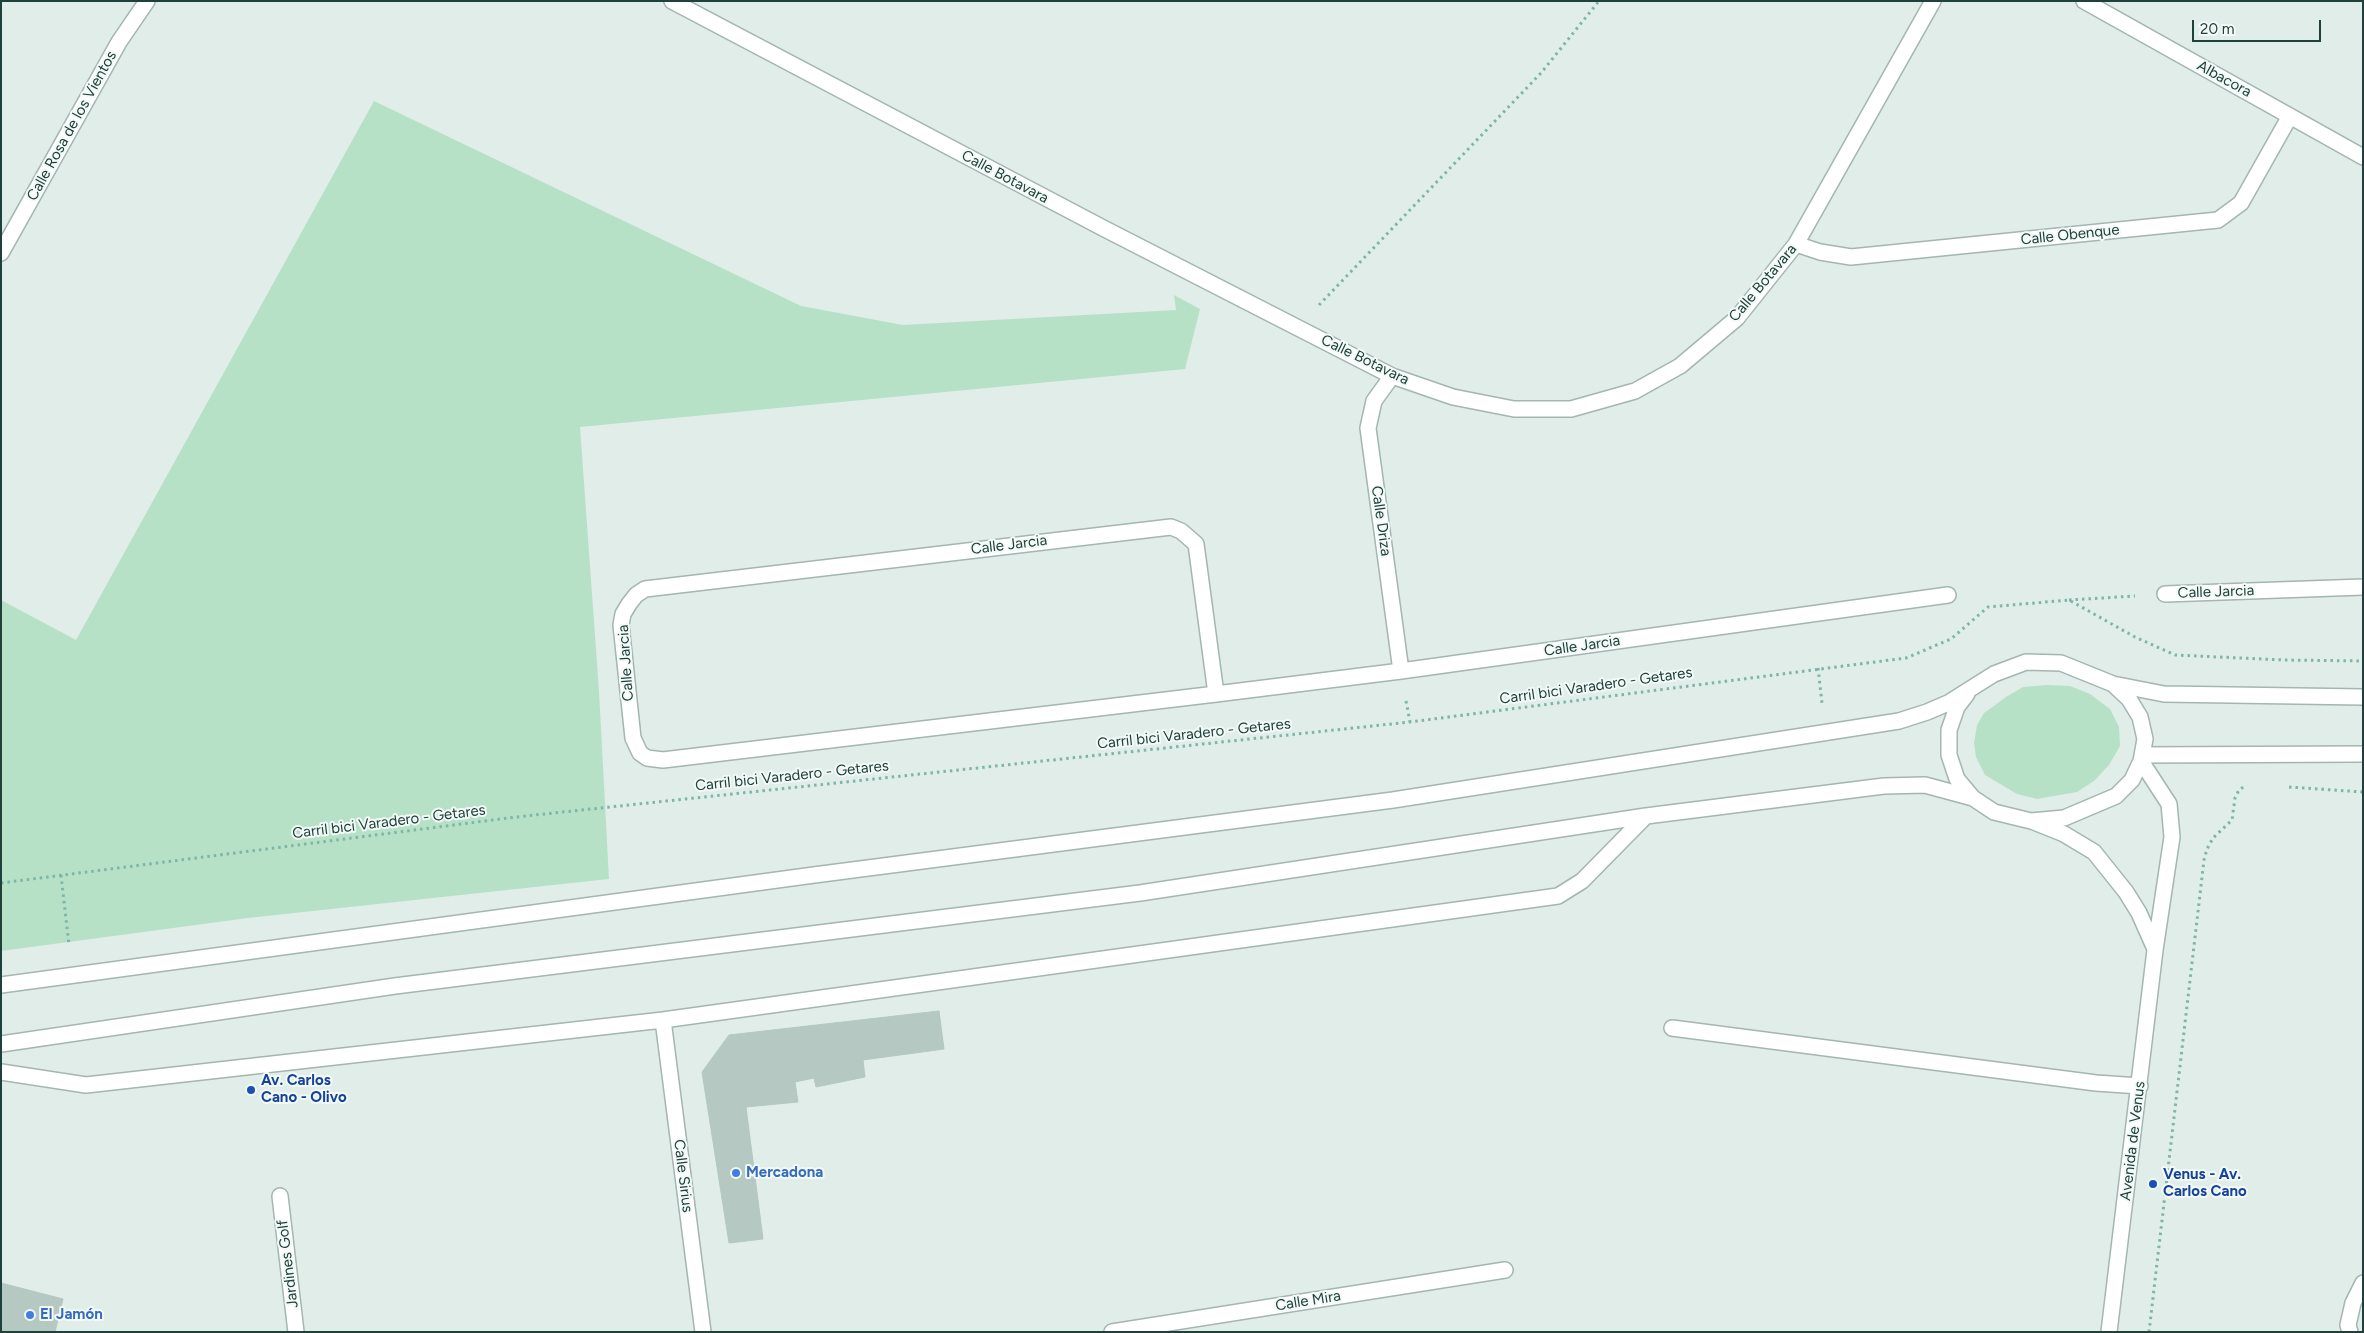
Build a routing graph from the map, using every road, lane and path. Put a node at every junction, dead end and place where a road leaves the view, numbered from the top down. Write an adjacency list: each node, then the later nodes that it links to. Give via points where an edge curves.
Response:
1 (147, 1): 9 (street, Calle Rosa de los Vientos, via 119,42)
2 (672, 1): 10 (street, Calle Botavara)
3 (1599, 1): 10 (path, via 1541,73)
4 (1933, 1): 8 (street, Calle Botavara)
5 (2084, 1): 6 (street, Albacora)
6 (2290, 116): 7 (street, Albacora); 8 (street, Calle Obenque, via 2241,203 2218,220 1851,257)
7 (2363, 157)
8 (1796, 244): 11 (street, Calle Botavara, via 1737,318 1680,366 1635,391 1571,409 1514,409 1453,397)
9 (1, 253)
10 (1298, 327): 11 (street, Calle Botavara)
11 (1392, 376): 17 (street, Calle Driza, via 1374,401 1368,428)
12 (2363, 586): 13 (street, Calle Jarcia)
13 (2165, 594): 15 (path, Calle Jarcia)
14 (1948, 595): 17 (street, Calle Jarcia)
15 (2069, 600): 16 (path, via 2175,655); 30 (path, Carril bici Varadero - Getares, via 1988,607 1951,639 1906,658 1410,722 516,817)
16 (2363, 661)
17 (1401, 671): 20 (street, Calle Jarcia)
18 (2113, 684): 19 (street, via 2061,663 2026,662 1994,674); 21 (street, via 2164,694); 23 (street, via 2130,698 2140,717 2145,739)
19 (1973, 687): 27 (street, via 1957,707 1949,730 1949,755 1957,779); 32 (street, via 1941,706 1899,721 1393,800)
20 (1216, 694): 20 (street, Calle Jarcia, via 654,760 640,753 633,738 621,625 629,604 645,589 1171,527 1196,544)
21 (2363, 696)
22 (2363, 754): 23 (street, via 2238,753)
23 (2142, 758): 29 (street, via 2132,780 2116,796 2064,818); 31 (street, Avenida de Venus, via 2169,804 2172,837)
24 (2251, 784): 45 (path, via 2239,790 2232,820 2213,838 2204,860)
25 (2285, 787): 26 (path)
26 (2363, 792)
27 (1972, 798): 28 (street, via 1925,785 1884,786); 29 (street, via 1994,812)
28 (1646, 816): 33 (street, via 1582,882 1558,896); 35 (street, via 1140,892 395,986)
29 (2032, 821): 31 (street, via 2064,834 2094,852 2135,906)
30 (1, 883)
31 (2155, 950): 37 (street, Avenida de Venus)
32 (1, 985)
33 (663, 1020): 36 (street, via 86,1085); 42 (street, Calle Sirius)
34 (1672, 1028): 37 (street)
35 (1, 1044)
36 (1, 1072)
37 (2140, 1086): 44 (street, Avenida de Venus)
38 (280, 1196): 41 (street, Jardines Golf)
39 (1505, 1270): 43 (street, Calle Mira)
40 (2363, 1283): 46 (street, via 2352,1303)
41 (296, 1332)
42 (703, 1332)
43 (1112, 1332)
44 (2109, 1332)
45 (2149, 1332)
46 (2350, 1332)

